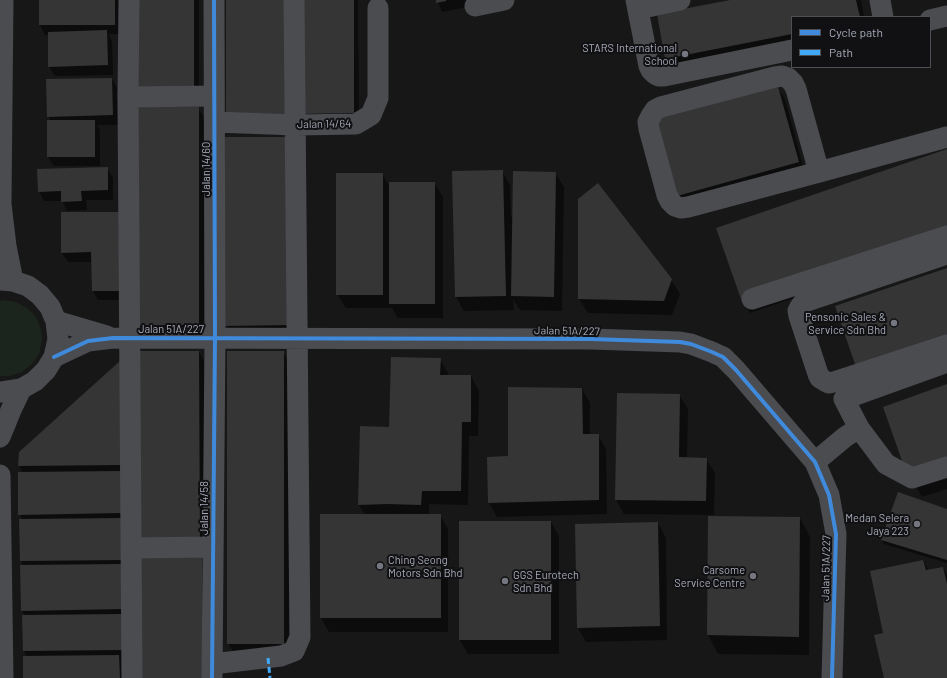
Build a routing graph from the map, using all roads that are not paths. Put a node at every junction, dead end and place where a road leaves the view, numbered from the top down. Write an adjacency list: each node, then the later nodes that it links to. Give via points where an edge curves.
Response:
1 (3, 0): 23 (street)
2 (129, 0): 18 (street)
3 (214, 0): 17 (street, Jalan 14/60)
4 (294, 0): 20 (street)
5 (504, 0): 11 (street)
6 (680, 0): 9 (street)
7 (880, 0): 13 (street)
8 (944, 0): 10 (street)
9 (637, 4): 16 (street, via 649,66 659,76)
10 (947, 5)
11 (475, 6)
12 (378, 8): 20 (street, Jalan 14/64, via 378,98 371,115 356,124)
13 (883, 16)
14 (947, 16): 15 (street)
15 (931, 20)
16 (791, 50)
17 (214, 96): 18 (street); 19 (street, Jalan 14/60)
18 (128, 97): 29 (street)
19 (215, 122): 20 (street, Jalan 14/64); 30 (street, Jalan 14/60)
20 (296, 125): 31 (street)
21 (947, 137): 22 (street)
22 (819, 172): 22 (street, via 681,208 675,206 667,195 648,122 655,110 661,107 782,76 788,78 796,89)
23 (1, 208): 26 (street)
24 (947, 236): 27 (street)
25 (947, 254): 32 (street, via 807,300 798,311 818,374 829,383)
26 (7, 280): 28 (street, via 28,286 40,295 50,307)
27 (752, 299)
28 (56, 321): 29 (street, Jalan 51A/227); 33 (street, via 58,339)
29 (121, 338): 30 (street, Jalan 51A/227); 33 (street, Jalan 51A/227, via 88,341); 43 (street)
30 (215, 338): 31 (street, Jalan 51A/227); 42 (street, Jalan 14/58)
31 (297, 338): 39 (street, Jalan 51A/227, via 586,339 691,344 723,357); 44 (street, via 300,637 294,651)
32 (947, 345)
33 (54, 357): 35 (street, via 35,381)
34 (947, 362): 37 (street, via 844,399)
35 (21, 388): 36 (street); 38 (street)
36 (0, 392)
37 (859, 428): 39 (street); 40 (street, via 886,464 912,478)
38 (0, 437)
39 (815, 462): 47 (street, Jalan 51A/227, via 829,495 836,534)
40 (947, 467)
41 (0, 475): 45 (street)
42 (213, 547): 43 (street); 44 (street, Jalan 14/58)
43 (131, 548): 46 (street)
44 (212, 671)
45 (3, 678)
46 (132, 678)
47 (832, 678)

